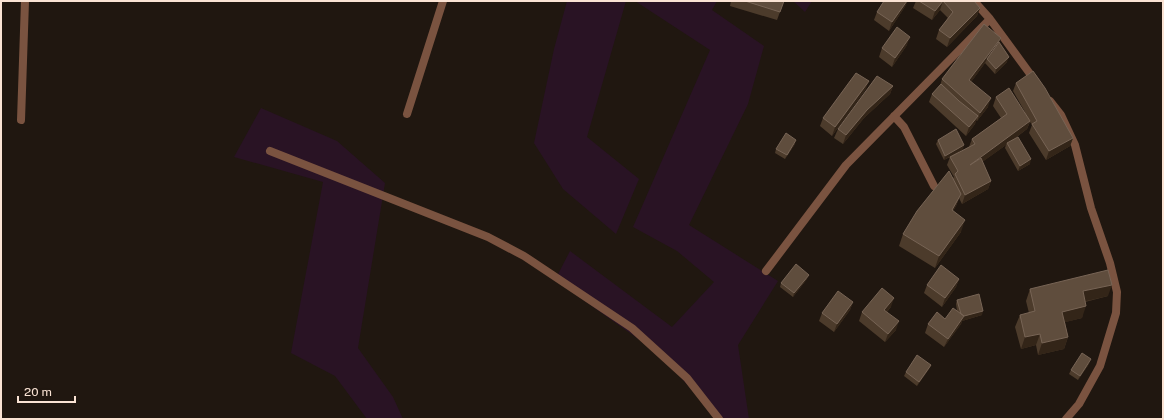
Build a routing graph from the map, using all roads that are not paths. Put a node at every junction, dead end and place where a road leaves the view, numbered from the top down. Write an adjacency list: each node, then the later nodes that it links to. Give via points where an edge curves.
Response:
1 (25, 1): 7 (street)
2 (443, 1): 5 (street)
3 (974, 1): 4 (street)
4 (990, 19): 6 (street); 12 (street, via 1061,115 1075,145 1117,292 1116,313 1100,366 1079,404)
5 (407, 114)
6 (894, 116): 9 (street, via 904,127); 10 (street, via 846,165)
7 (22, 120)
8 (270, 152): 11 (street, via 488,237 524,256 632,328 687,378)
9 (934, 186)
10 (766, 271)
11 (719, 419)
12 (1066, 419)

